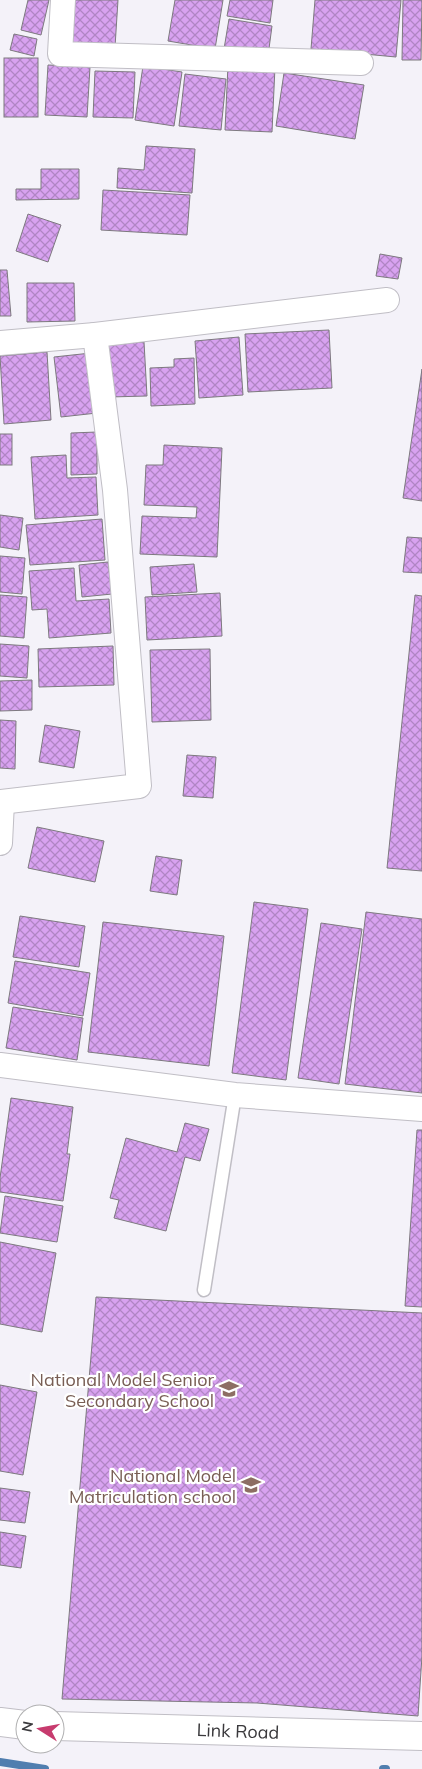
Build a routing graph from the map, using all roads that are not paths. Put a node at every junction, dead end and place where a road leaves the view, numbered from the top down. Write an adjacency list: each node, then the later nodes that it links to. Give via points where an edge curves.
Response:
1 (63, 0): 2 (street, via 60,54)
2 (361, 63)
3 (387, 300): 4 (street)
4 (95, 335): 5 (street); 6 (street, via 115,490 139,786)
5 (0, 343)
6 (1, 802): 7 (street)
7 (0, 843)
8 (0, 1065): 9 (street)
9 (235, 1095): 10 (street); 11 (lane)
10 (422, 1109)
11 (204, 1290)
12 (0, 1722): 13 (street)
13 (15, 1724)
14 (65, 1726): 15 (street, Link Road)
15 (422, 1736)

